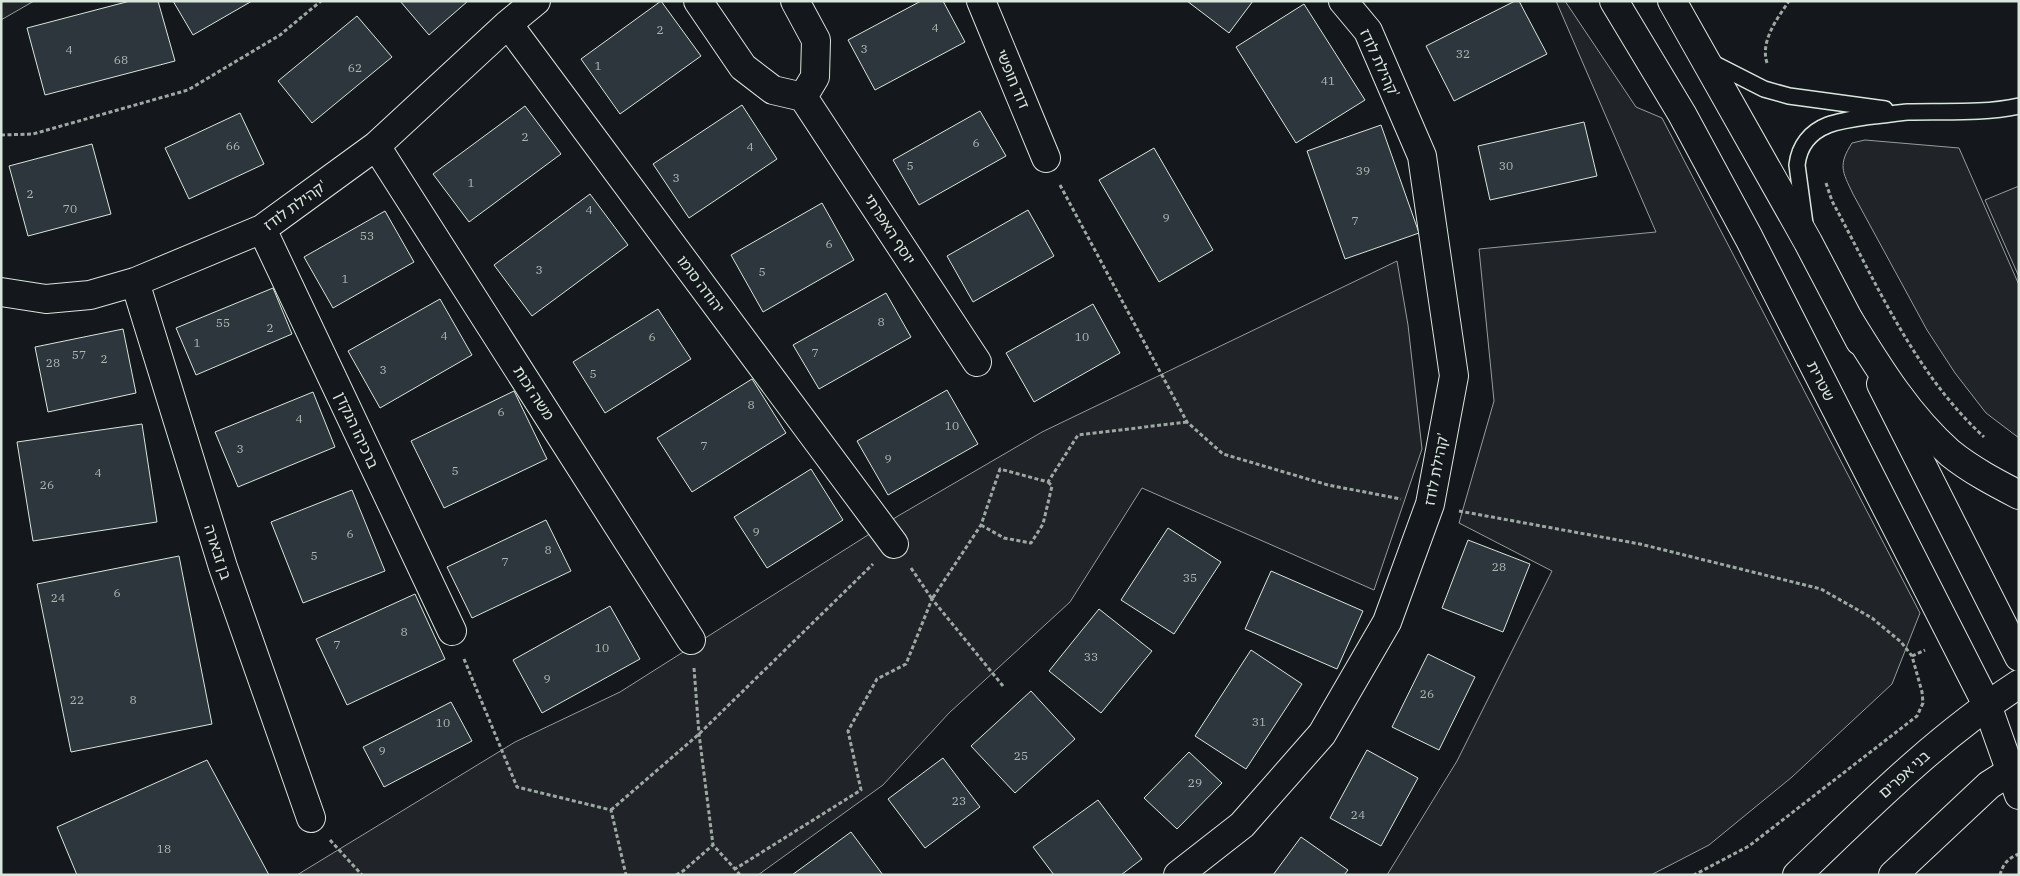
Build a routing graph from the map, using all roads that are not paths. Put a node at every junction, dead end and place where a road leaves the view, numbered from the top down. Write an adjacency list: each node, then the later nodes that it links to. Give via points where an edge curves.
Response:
1 (536, 1): 8 (street, קהילת לודז')
2 (698, 1): 10 (street, via 743,68 772,90)
3 (795, 1): 10 (street, via 816,40 815,77)
4 (981, 1): 14 (street, דוד חופשי)
5 (1343, 1): 30 (street, קהילת לודז', via 1368,31 1422,156 1454,376 1430,504 1388,622 1322,734 1242,825)
6 (1614, 1): 27 (street, שטרית, via 1682,114 1740,221)
7 (1672, 1): 9 (street)
8 (508, 24): 13 (street, קהילת לודז'); 22 (street, יהודה סומו)
9 (1706, 59): 12 (lane, via 1741,79 1789,96); 16 (street)
10 (803, 97): 20 (street, יוסף האפרתי)
11 (2019, 106): 12 (lane, via 1977,112)
12 (1906, 112): 16 (lane, via 1827,125 1810,136 1801,147 1796,165)
13 (376, 146): 15 (street, קהילת לודז'); 24 (street, משה זכות)
14 (1046, 158)
15 (262, 229): 17 (street, קהילת לודז'); 23 (street, ברכיהו הנקדן)
16 (1808, 242): 19 (street)
17 (135, 282): 18 (street, קהילת לודז', via 90,295 46,299); 29 (street, בן זבארה, via 223,567)
18 (1, 292)
19 (1848, 320): 21 (street, via 1886,380 1918,420 1951,453 1986,478); 25 (street)
20 (977, 362)
21 (2019, 495)
22 (894, 544)
23 (452, 631)
24 (691, 640)
25 (2019, 657)
26 (2019, 684): 27 (street, בני אפרים)
27 (1987, 704): 28 (street, שטרית); 31 (street, בני אפרים, via 1917,760)
28 (2016, 777): 32 (street, via 1989,785)
29 (311, 818)
30 (1178, 875)
31 (1797, 875)
32 (1892, 875)

